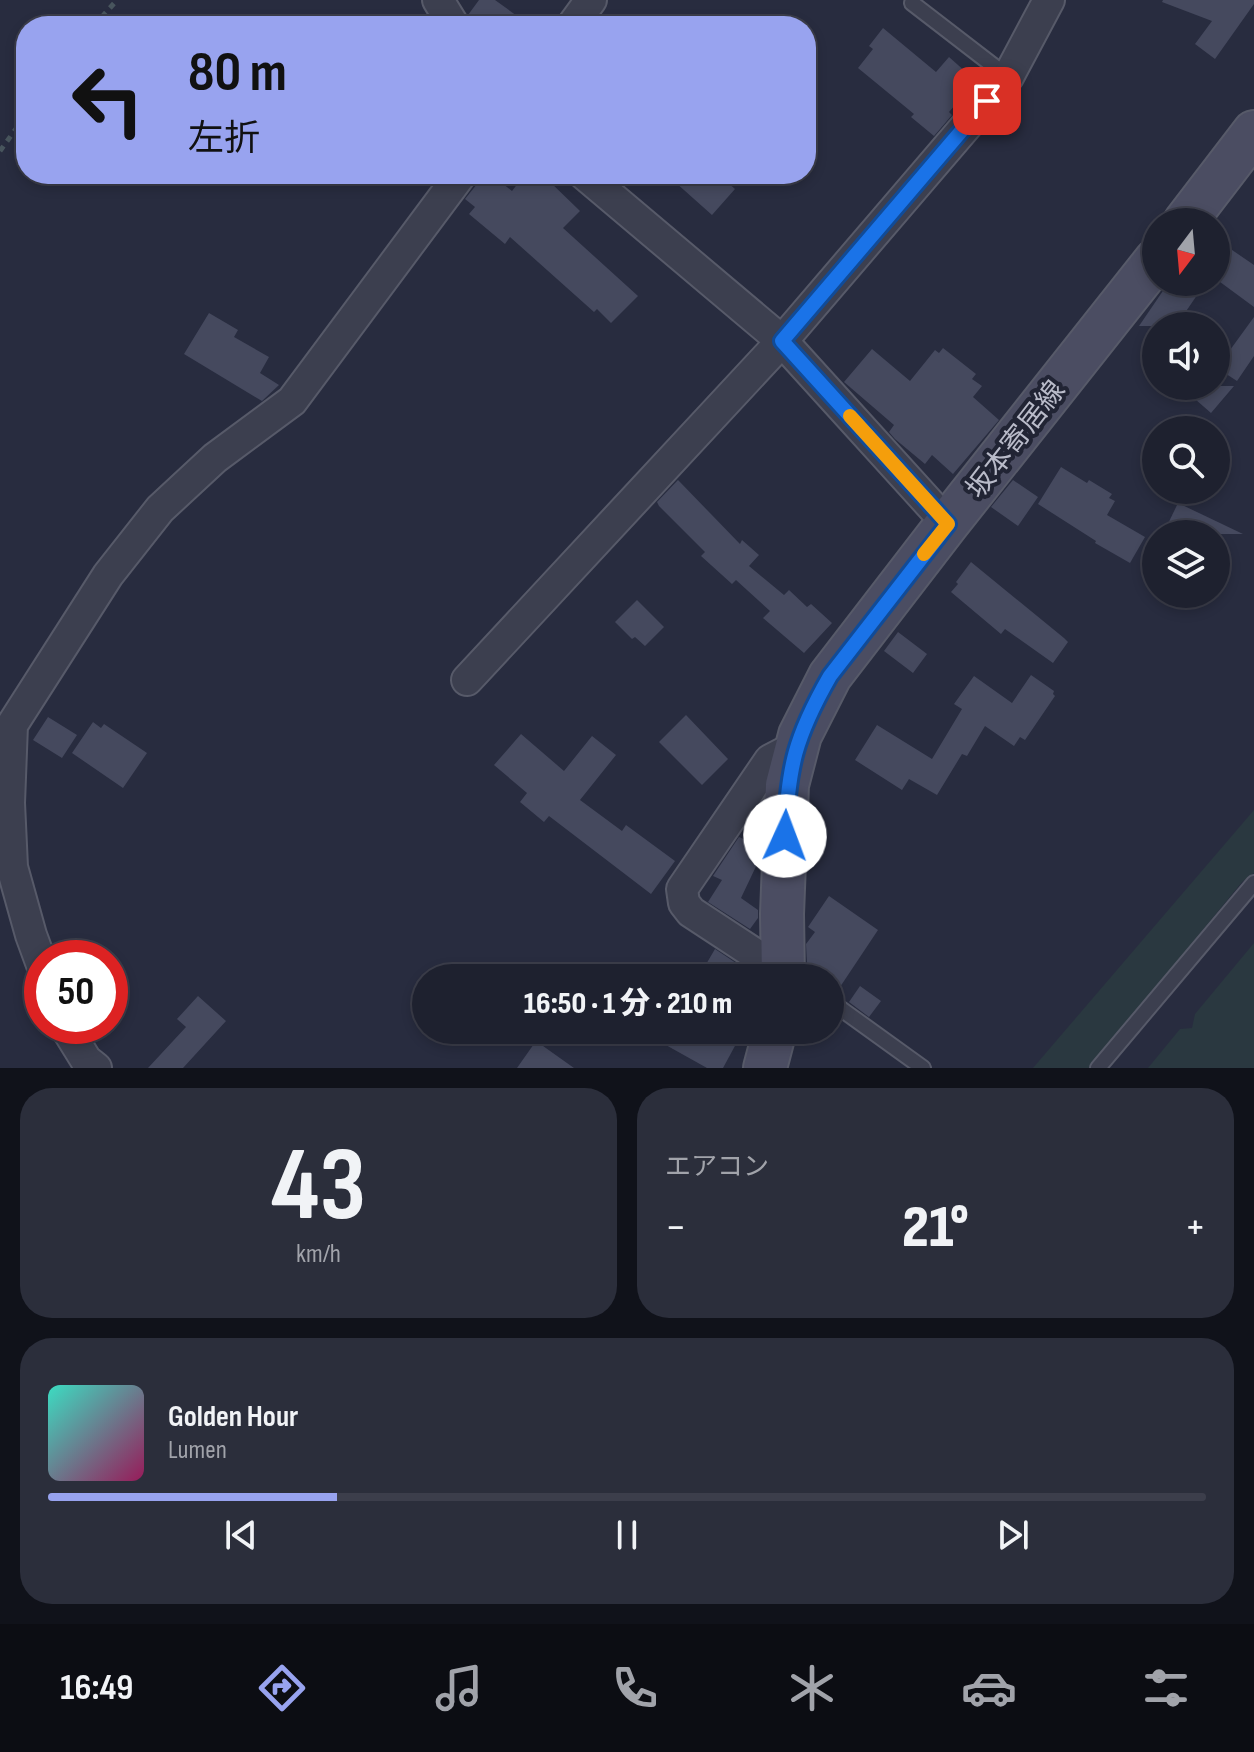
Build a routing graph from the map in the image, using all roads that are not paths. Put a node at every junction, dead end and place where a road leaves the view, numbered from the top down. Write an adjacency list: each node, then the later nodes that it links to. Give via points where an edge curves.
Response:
1 (1049, 0): 3 (street)
2 (912, 3): 3 (lane)
3 (1008, 77): 9 (street)
4 (1248, 152): 7 (main road)
5 (454, 184): 12 (street, via 292,401 215,458 160,509)
6 (596, 184): 9 (street)
7 (1198, 208)
8 (1142, 278): 10 (main road, 坂本寄居線)
9 (782, 341): 10 (street); 11 (street)
10 (948, 524): 13 (main road, 坂本寄居線, via 830,676)
11 (467, 680)
12 (6, 720): 15 (street, via 12,867)
13 (795, 747): 16 (street, via 770,760 682,889 691,912); 17 (main road, 坂本寄居線, via 787,785)
14 (1254, 883): 24 (lane)
15 (33, 940)
16 (769, 964)
17 (784, 964)
18 (844, 1011): 23 (lane)
19 (76, 1044): 21 (street)
20 (771, 1044): 22 (main road)
21 (96, 1068)
22 (765, 1068)
23 (923, 1068)
24 (1098, 1068)

